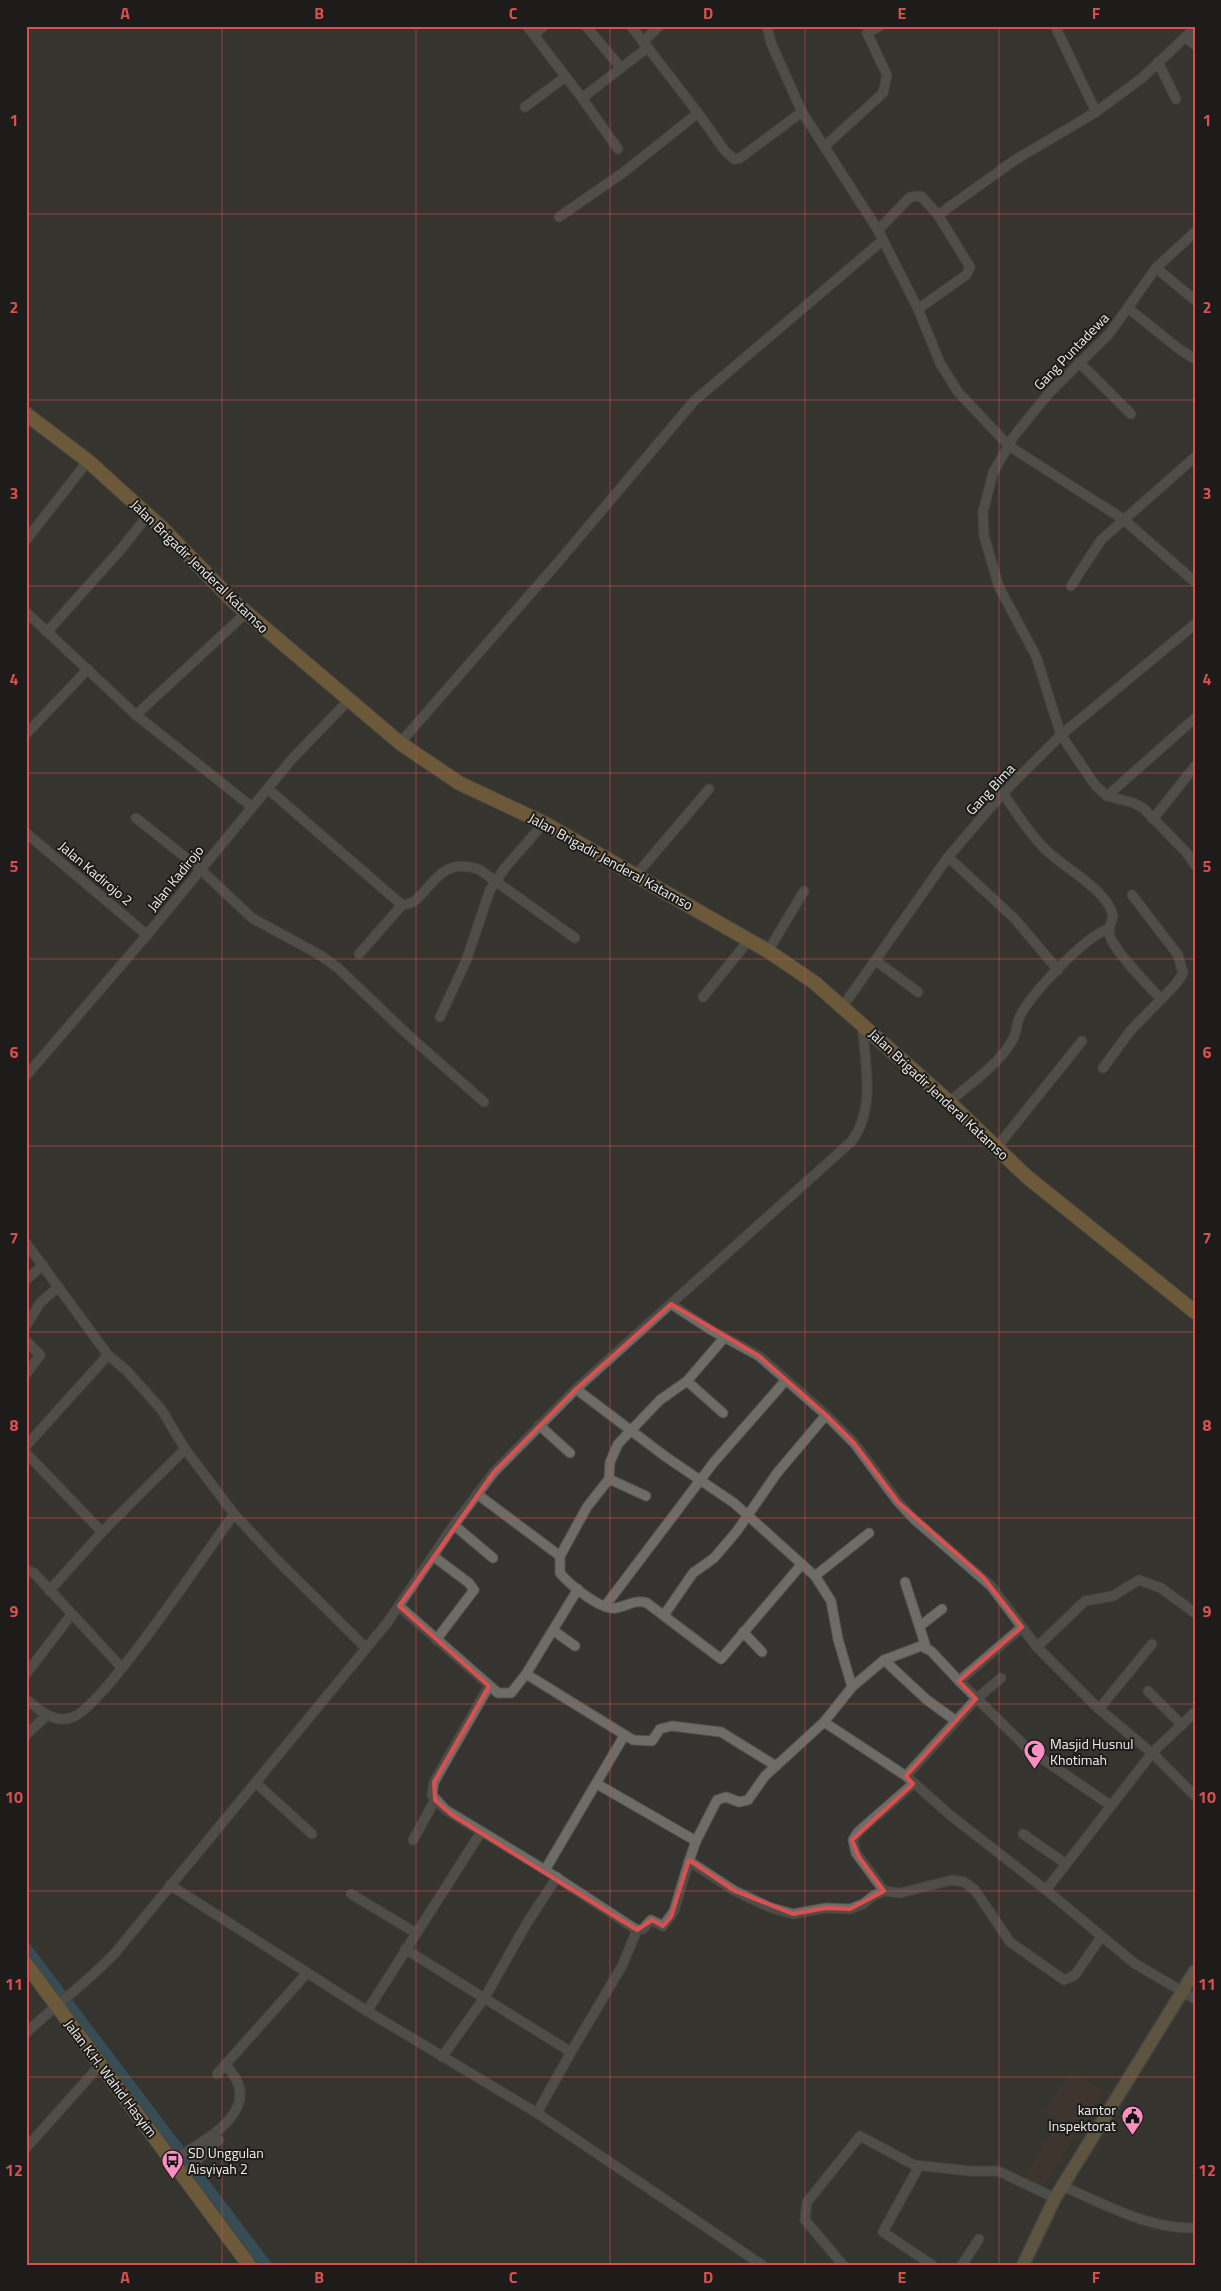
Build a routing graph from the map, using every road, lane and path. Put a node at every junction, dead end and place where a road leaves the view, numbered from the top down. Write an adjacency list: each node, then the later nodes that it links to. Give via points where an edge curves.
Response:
1 (527, 26): 11 (street)
2 (544, 26): 11 (street)
3 (586, 26): 16 (street)
4 (631, 26): 13 (street)
5 (659, 26): 13 (street)
6 (767, 26): 21 (street, via 770,42)
7 (880, 26): 10 (street)
8 (1055, 26): 22 (street)
9 (1195, 28): 12 (street)
10 (865, 30): 24 (street, via 887,75 883,93)
11 (534, 35): 17 (street)
12 (1185, 37): 14 (street); 15 (street)
13 (645, 45): 16 (street); 23 (street)
14 (1195, 45)
15 (1158, 62): 19 (street); 22 (street)
16 (621, 68): 18 (street)
17 (565, 77): 18 (street); 20 (street)
18 (582, 98): 25 (street)
19 (1176, 99)
20 (525, 107)
21 (802, 112): 23 (street, via 740,158 734,159); 24 (street)
22 (1096, 112): 26 (street, via 1015,160)
23 (698, 113): 27 (street, via 624,172)
24 (825, 146): 28 (street)
25 (618, 149)
26 (938, 215): 28 (street, via 922,196 910,197); 34 (street, via 970,267 966,275)
27 (558, 217)
28 (878, 230): 30 (street)
29 (1195, 232): 31 (street, Gang Puntadewa)
30 (883, 240): 34 (street); 57 (street, via 694,401)
31 (1156, 268): 32 (street); 33 (street, Gang Puntadewa)
32 (1195, 300)
33 (1128, 308): 35 (street); 36 (street, Gang Puntadewa, via 1109,334)
34 (918, 309): 39 (street, via 947,377 970,407)
35 (1195, 359)
36 (1079, 362): 38 (street); 39 (street, Gang Puntadewa, via 1040,403)
37 (26, 414): 41 (main road, Jalan Brigadir Jenderal Katamso)
38 (1131, 414)
39 (1009, 446): 43 (street); 56 (street, Gang Puntadewa, via 989,484 983,512 984,536 999,587 1036,656)
40 (1195, 457): 43 (street)
41 (88, 461): 42 (main road, Jalan Brigadir Jenderal Katamso); 44 (street)
42 (148, 515): 47 (main road, Jalan Brigadir Jenderal Katamso); 50 (street)
43 (1123, 519): 45 (street); 46 (street, via 1101,540)
44 (26, 540)
45 (1195, 582)
46 (1071, 586)
47 (246, 613): 52 (main road, Jalan Brigadir Jenderal Katamso); 53 (street)
48 (28, 617): 50 (street)
49 (1194, 626): 56 (street, Gang Bima)
50 (47, 632): 51 (street)
51 (88, 669): 53 (street); 55 (street)
52 (348, 700): 57 (main road, Jalan Brigadir Jenderal Katamso); 59 (street, Jalan Kadirojo)
53 (136, 715): 63 (street)
54 (1195, 718): 62 (street)
55 (26, 734)
56 (1062, 735): 61 (street, Gang Bima); 62 (street, Gang Puntadewa, via 1095,785)
57 (400, 743): 66 (main road, Jalan Brigadir Jenderal Katamso, via 459,783)
58 (1195, 766): 65 (street)
59 (268, 789): 63 (street, Jalan Kadirojo); 75 (street)
60 (709, 789): 71 (street)
61 (1003, 793): 68 (street, Gang Bima); 76 (street, via 1040,845 1087,881 1108,905 1114,916)
62 (1107, 796): 65 (street, via 1134,803)
63 (252, 807): 70 (street, Jalan Kadirojo)
64 (136, 818): 70 (street)
65 (1153, 819): 69 (street)
66 (544, 823): 71 (main road, Jalan Brigadir Jenderal Katamso); 72 (street)
67 (26, 833): 77 (street, Jalan Kadirojo 2)
68 (948, 857): 82 (street, Gang Bima); 83 (street, via 1014,918)
69 (1195, 865)
70 (200, 869): 77 (street, Jalan Kadirojo); 93 (street, via 252,918 338,968 406,1034)
71 (636, 875): 79 (main road, Jalan Brigadir Jenderal Katamso)
72 (495, 881): 75 (street, via 470,866 453,866 412,901); 78 (street); 88 (street, via 466,961)
73 (804, 891): 80 (street)
74 (1132, 895): 86 (street, via 1178,955 1182,968 1178,981)
75 (402, 905): 81 (street)
76 (1109, 929): 83 (street, via 1086,942); 86 (street, via 1111,938)
77 (147, 935): 92 (street, Jalan Kadirojo)
78 (575, 938)
79 (749, 940): 80 (main road, Jalan Brigadir Jenderal Katamso); 85 (street)
80 (768, 951): 87 (main road, Jalan Brigadir Jenderal Katamso)
81 (359, 954)
82 (876, 961): 84 (street); 87 (street, Gang Bima)
83 (1058, 970): 94 (street, via 1020,1015 1012,1042)
84 (918, 992)
85 (704, 997)
86 (1160, 998): 91 (street)
87 (843, 1006): 89 (main road, Jalan Brigadir Jenderal Katamso)
88 (440, 1017)
89 (862, 1023): 94 (main road, Jalan Brigadir Jenderal Katamso); 100 (street, via 866,1106 858,1133 844,1150)
90 (1082, 1041): 95 (street)
91 (1103, 1068)
92 (26, 1076)
93 (484, 1102)
94 (949, 1102): 95 (main road, Jalan Brigadir Jenderal Katamso)
95 (997, 1147): 101 (main road, Jalan Brigadir Jenderal Katamso, via 1026,1176)
96 (26, 1243): 97 (street)
97 (43, 1266): 98 (street); 99 (street)
98 (26, 1280)
99 (58, 1287): 102 (street, via 40,1303); 105 (street)
100 (671, 1304): 103 (street); 109 (street)
101 (1195, 1312)
102 (26, 1326)
103 (724, 1338): 107 (street, via 760,1356); 108 (street)
104 (26, 1341): 106 (street, via 40,1355)
105 (108, 1355): 114 (street); 115 (street, via 127,1370 156,1402)
106 (26, 1374)
107 (786, 1380): 111 (street); 119 (street)
108 (687, 1381): 110 (street); 113 (street, via 660,1400)
109 (576, 1389): 112 (street); 113 (street)
110 (722, 1413)
111 (826, 1415): 123 (street, via 777,1473); 143 (street, via 854,1443 898,1502 983,1577)
112 (539, 1425): 117 (street); 120 (street)
113 (630, 1430): 118 (street, via 612,1456); 119 (street)
114 (26, 1446)
115 (185, 1449): 122 (street); 125 (street)
116 (26, 1453): 125 (street)
117 (570, 1453)
118 (609, 1479): 121 (street); 128 (street, via 587,1507)
119 (701, 1481): 123 (street); 137 (street)
120 (477, 1494): 124 (street); 128 (street)
121 (646, 1496)
122 (234, 1514): 151 (street); 154 (street)
123 (748, 1516): 130 (street); 141 (street, via 714,1558 693,1573)
124 (454, 1525): 127 (street); 129 (street)
125 (102, 1532): 135 (street)
126 (869, 1533): 132 (street)
127 (433, 1556): 136 (street); 146 (street, via 474,1590)
128 (560, 1556): 134 (street, via 560,1573)
129 (493, 1558)
130 (802, 1564): 132 (street); 145 (street)
131 (26, 1570): 135 (street, via 34,1573)
132 (815, 1576): 160 (street, via 830,1601)
133 (905, 1582): 142 (street)
134 (578, 1589): 137 (street); 144 (street)
135 (49, 1591): 140 (street)
136 (399, 1606): 146 (street); 151 (street)
137 (605, 1606): 141 (street, via 616,1608 643,1601)
138 (942, 1610): 142 (street)
139 (1195, 1613): 149 (street, via 1161,1588 1138,1580 1113,1596 1085,1601)
140 (71, 1615): 154 (street); 155 (street)
141 (664, 1615): 145 (street, via 720,1658)
142 (920, 1626): 150 (street)
143 (1022, 1627): 149 (street); 158 (street)
144 (554, 1631): 148 (street); 156 (street)
145 (743, 1632): 152 (street)
146 (436, 1640): 159 (street)
147 (1152, 1644): 164 (street)
148 (575, 1646)
149 (1037, 1646): 164 (street)
150 (926, 1647): 153 (street, via 919,1646); 158 (street)
151 (366, 1648): 175 (street)
152 (762, 1652)
153 (884, 1660): 160 (street); 167 (street, via 927,1700)
154 (122, 1668): 166 (street, via 91,1705 78,1715 66,1718)
155 (26, 1674)
156 (526, 1674): 159 (street, via 511,1693 500,1694); 171 (street)
157 (1001, 1678): 163 (street)
158 (959, 1681): 163 (street)
159 (489, 1686): 179 (street, via 434,1782 431,1792)
160 (852, 1687): 168 (street)
161 (1148, 1691): 169 (street)
162 (26, 1699): 166 (street)
163 (976, 1699): 167 (street); 180 (street, via 1028,1749)
164 (1099, 1709): 172 (street)
165 (1195, 1712): 169 (street)
166 (46, 1716): 170 (street)
167 (956, 1721): 174 (street)
168 (824, 1722): 173 (street); 174 (street)
169 (1182, 1725): 172 (street)
170 (26, 1735)
171 (624, 1736): 173 (street, via 648,1742 654,1740 660,1729 672,1726 721,1732); 176 (street)
172 (1152, 1753): 178 (street); 180 (street)
173 (776, 1766): 185 (street, via 748,1800 739,1802 726,1797 717,1800)
174 (906, 1776): 177 (street)
175 (256, 1783): 182 (street); 190 (street)
176 (597, 1784): 185 (street); 188 (street)
177 (913, 1784): 191 (street); 192 (street, via 853,1840 859,1857)
178 (1195, 1796)
179 (435, 1800): 181 (street); 184 (street)
180 (1110, 1805): 187 (street)
181 (481, 1832): 188 (street); 195 (street)
182 (312, 1834)
183 (1023, 1834): 187 (street)
184 (413, 1840)
185 (696, 1840): 186 (street)
186 (689, 1861): 192 (street, via 735,1890 769,1907 793,1914 826,1908 850,1909); 194 (street, via 679,1898 668,1922 663,1926 652,1920 644,1929)
187 (1066, 1864): 191 (street)
188 (545, 1870): 189 (street)
189 (557, 1877): 194 (street); 202 (street, via 530,1917)
190 (170, 1885): 200 (street); 204 (street, via 115,1953)
191 (1046, 1890): 196 (street)
192 (884, 1891): 196 (street, via 900,1893 952,1880 968,1884 978,1893 1010,1942 1064,1980 1075,1975)
193 (351, 1894): 195 (street)
194 (637, 1930): 207 (street, via 625,1961)
195 (416, 1933): 197 (street)
196 (1101, 1937): 201 (street, via 1134,1963)
197 (405, 1949): 202 (street); 205 (street)
198 (26, 1964): 204 (main road, Jalan K.H. Wahid Hasyim)
199 (1195, 1971): 201 (main road)
200 (307, 1973): 205 (street); 210 (street)
201 (1182, 1990): 203 (street); 218 (main road)
202 (486, 1997): 207 (street); 208 (street)
203 (1195, 1999)
204 (60, 2001): 206 (street); 209 (main road, Jalan K.H. Wahid Hasyim)
205 (367, 2011): 208 (street)
206 (26, 2033)
207 (570, 2052): 212 (street)
208 (442, 2057): 212 (street)
209 (101, 2064): 214 (street); 215 (main road, Jalan K.H. Wahid Hasyim)
210 (224, 2065): 211 (street); 215 (street, via 241,2087 240,2102 212,2135)
211 (217, 2074)
212 (537, 2113): 223 (street)
213 (219, 2140): 217 (street)
214 (26, 2148)
215 (177, 2157): 217 (main road, Jalan K.H. Wahid Hasyim)
216 (919, 2166): 219 (street, via 970,2172 998,2171); 224 (street, via 860,2136 807,2202 805,2220); 225 (street, via 884,2232)
217 (186, 2170): 222 (main road, Jalan K.H. Wahid Hasyim)
218 (1062, 2186): 219 (main road); 220 (street, via 1140,2220)
219 (1055, 2198): 227 (main road)
220 (1195, 2228)
221 (979, 2239): 226 (street)
222 (249, 2265)
223 (762, 2265)
224 (843, 2265)
225 (932, 2265)
226 (962, 2265)
227 (1023, 2265)

